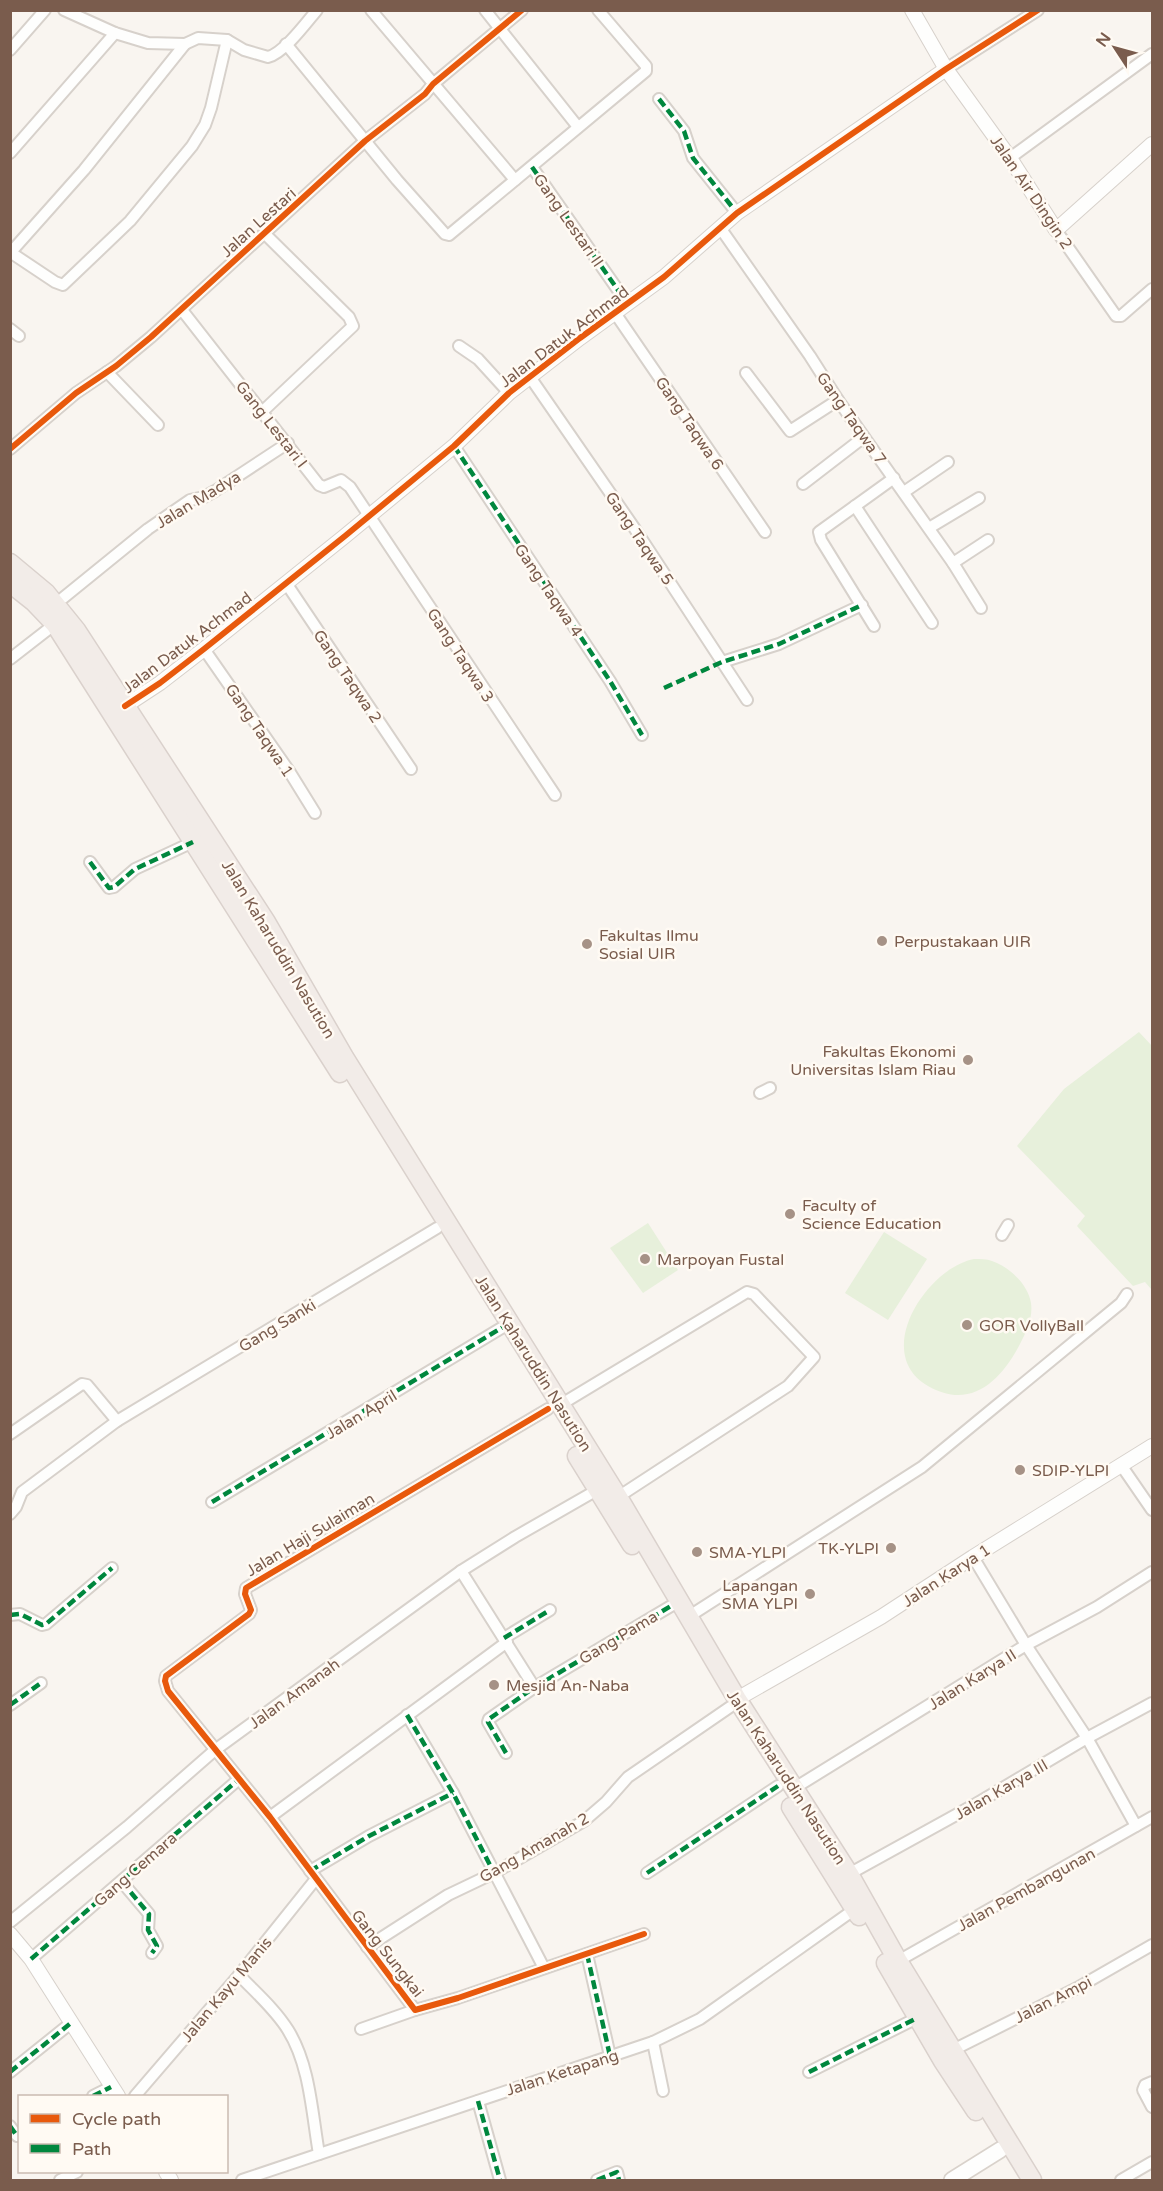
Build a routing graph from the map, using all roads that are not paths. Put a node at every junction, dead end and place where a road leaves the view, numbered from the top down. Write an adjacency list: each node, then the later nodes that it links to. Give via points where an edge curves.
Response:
1 (45, 10): 15 (street)
2 (64, 10): 11 (street)
3 (317, 10): 14 (street)
4 (371, 10): 18 (street)
5 (485, 10): 10 (street)
6 (522, 10): 10 (street, Jalan Lestari)
7 (598, 10): 20 (street, via 647,69)
8 (912, 10): 17 (street)
9 (1038, 10): 17 (street)
10 (500, 29): 18 (street, Jalan Lestari); 20 (street)
11 (115, 33): 13 (street, via 148,43); 23 (street)
12 (228, 40): 13 (street, via 198,38); 14 (street, via 261,56 272,56); 31 (street, via 205,125 166,180 130,221 63,285)
13 (185, 44): 31 (street, via 84,170)
14 (286, 45): 21 (street)
15 (10, 50)
16 (1152, 54): 24 (street)
17 (946, 69): 24 (street, Jalan Air Dingin 2); 27 (street, Jalan Datuk Achmad)
18 (433, 84): 21 (street, Jalan Lestari); 26 (street)
19 (659, 99): 27 (street, via 684,131 693,158)
20 (578, 128): 25 (street)
21 (365, 141): 26 (street, via 445,234 449,235); 30 (street, Jalan Lestari)
22 (1152, 144): 29 (street)
23 (10, 153)
24 (1010, 158): 29 (street, Jalan Air Dingin 2)
25 (532, 167): 26 (street); 33 (street, Gang Lestari II)
26 (515, 180)
27 (737, 213): 28 (street, Jalan Datuk Achmad)
28 (721, 229): 33 (street, Jalan Datuk Achmad); 41 (street, Gang Taqwa 7)
29 (1056, 230): 32 (street, Jalan Air Dingin 2, via 1116,316)
30 (265, 234): 34 (street, Jalan Lestari); 42 (street, via 353,326)
31 (11, 252)
32 (1152, 289)
33 (627, 303): 35 (street, Jalan Datuk Achmad)
34 (182, 310): 37 (street, Jalan Lestari); 42 (street, Gang Lestari I)
35 (615, 313): 39 (street, Jalan Datuk Achmad); 56 (street, Gang Taqwa 6)
36 (459, 346): 40 (street)
37 (107, 372): 43 (street); 47 (street, Jalan Lestari)
38 (746, 373): 41 (street, via 790,431)
39 (530, 377): 40 (street, Jalan Datuk Achmad); 70 (street, Gang Taqwa 5)
40 (509, 393): 46 (street, Jalan Datuk Achmad)
41 (838, 400): 44 (street, Gang Taqwa 7)
42 (263, 411): 45 (street, Gang Lestari I)
43 (158, 425)
44 (864, 437): 49 (street, Gang Taqwa 7); 50 (street)
45 (288, 443): 54 (street, Gang Lestari I, via 319,485 343,481); 62 (street, Jalan Madya, via 215,491 190,500)
46 (454, 446): 54 (street, Jalan Datuk Achmad); 73 (street, Gang Taqwa 4)
47 (10, 449)
48 (948, 462): 51 (street)
49 (894, 478): 51 (street, Gang Taqwa 7); 53 (street)
50 (803, 484)
51 (904, 492): 55 (street, Gang Taqwa 7)
52 (979, 498): 55 (street)
53 (855, 506): 63 (street, via 820,530 819,535); 65 (street)
54 (369, 515): 60 (street, Jalan Datuk Achmad); 75 (street, Gang Taqwa 3)
55 (929, 528): 59 (street, Gang Taqwa 7)
56 (765, 532)
57 (988, 540): 59 (street)
58 (10, 563): 62 (highway, Jalan Kaharuddin Nasution)
59 (953, 563): 64 (street, Gang Taqwa 7)
60 (286, 583): 68 (street, Jalan Datuk Achmad); 74 (street, Gang Taqwa 2)
61 (10, 584): 66 (highway, Jalan Kaharuddin Nasution)
62 (54, 603): 72 (highway, Jalan Kaharuddin Nasution)
63 (862, 605): 67 (street); 70 (street, via 779,644)
64 (981, 608)
65 (932, 623)
66 (55, 624): 69 (street); 77 (highway, Jalan Kaharuddin Nasution)
67 (874, 626)
68 (204, 649): 72 (street, Jalan Datuk Achmad); 76 (street, Gang Taqwa 1)
69 (10, 659)
70 (722, 662): 71 (street, Gang Taqwa 5)
71 (747, 700)
72 (125, 706): 77 (highway, Jalan Kaharuddin Nasution)
73 (642, 735)
74 (411, 769)
75 (555, 795)
76 (315, 813)
77 (200, 836): 78 (street, via 135,869 114,887 109,888); 80 (highway, Jalan Kaharuddin Nasution); 83 (highway, Jalan Kaharuddin Nasution, via 266,922)
78 (90, 862)
79 (1008, 1225): 81 (street)
80 (437, 1228): 83 (highway, Jalan Kaharuddin Nasution); 85 (street, Gang Sanki)
81 (1002, 1235)
82 (1127, 1294): 101 (street, via 1121,1303 922,1467)
83 (504, 1327): 84 (highway, Jalan Kaharuddin Nasution); 91 (street, Jalan April)
84 (554, 1407): 89 (highway, Jalan Kaharuddin Nasution); 90 (highway, Jalan Kaharuddin Nasution); 90 (street, via 747,1292 754,1294 814,1357 788,1386); 111 (street, Jalan Haji Sulaiman, via 246,1588 249,1614 165,1678 168,1691)
85 (117, 1421): 86 (street, via 82,1384); 93 (street, Gang Sanki, via 22,1492)
86 (10, 1434)
87 (1152, 1446): 88 (street, Jalan Karya 1)
88 (1121, 1465): 92 (street); 94 (street, Jalan Karya 1)
89 (597, 1490): 96 (street, Jalan Amanah); 98 (highway, Jalan Kaharuddin Nasution)
90 (618, 1497): 101 (highway, Jalan Kaharuddin Nasution)
91 (212, 1502)
92 (1152, 1509)
93 (10, 1514)
94 (973, 1557): 103 (street); 106 (street, Jalan Karya 1, via 881,1617)
95 (112, 1568): 100 (street, via 46,1624 20,1614)
96 (461, 1572): 102 (street); 111 (street, Jalan Amanah)
97 (1152, 1572): 103 (street, Jalan Karya II)
98 (671, 1606): 105 (street, Gang Pama); 106 (highway, Jalan Kaharuddin Nasution)
99 (550, 1610): 102 (street)
100 (10, 1615)
101 (688, 1617): 106 (highway, Jalan Kaharuddin Nasution)
102 (506, 1640): 105 (street); 109 (street)
103 (1026, 1645): 110 (street); 114 (street, Jalan Karya II)
104 (41, 1683): 108 (street)
105 (533, 1684): 112 (street, Gang Pama, via 488,1720)
106 (733, 1703): 114 (highway, Jalan Kaharuddin Nasution); 120 (street, Gang Amanah 2, via 628,1778 584,1821)
107 (1152, 1703): 110 (street, Jalan Karya III)
108 (10, 1705)
109 (407, 1715): 115 (street); 116 (street)
110 (1087, 1738): 119 (street); 122 (street, Jalan Karya III)
111 (215, 1750): 113 (street, Gang Sungkai); 126 (street, Jalan Amanah)
112 (506, 1753)
113 (239, 1779): 116 (street, Gang Sungkai); 124 (street, Gang Cemara)
114 (786, 1787): 118 (highway, Jalan Kaharuddin Nasution); 121 (street, Jalan Karya II)
115 (453, 1793): 120 (street); 123 (street, Jalan Kayu Manis, via 369,1836)
116 (270, 1817): 123 (street, Gang Sungkai)
117 (1152, 1817): 119 (street, Jalan Pembangunan)
118 (806, 1821): 122 (highway, Jalan Kaharuddin Nasution); 125 (highway, Jalan Kaharuddin Nasution)
119 (1136, 1826): 134 (street, Jalan Pembangunan)
120 (494, 1873): 130 (street, Gang Amanah 2, via 448,1895); 135 (street)
121 (647, 1873)
122 (849, 1874): 134 (highway, Jalan Kaharuddin Nasution)
123 (313, 1876): 130 (street, Gang Sungkai); 136 (street, Jalan Kayu Manis)
124 (122, 1882): 131 (street, via 149,1914 148,1930 157,1946); 133 (street, Gang Cemara)
125 (855, 1909): 138 (highway, Jalan Kaharuddin Nasution); 141 (street, Jalan Ketapang, via 700,2019)
126 (10, 1922)
127 (10, 1934): 133 (street)
128 (644, 1934): 132 (street, Gang Sungkai)
129 (1152, 1945): 142 (street, Jalan Ampi, via 1077,1988)
130 (367, 1947): 137 (street, Gang Sungkai)
131 (152, 1953)
132 (587, 1954): 135 (street, Gang Sungkai); 143 (street)
133 (31, 1959): 139 (street)
134 (898, 1961): 142 (highway, Jalan Kaharuddin Nasution)
135 (544, 1968): 137 (street, Gang Sungkai)
136 (239, 1975): 149 (street, Jalan Kayu Manis); 155 (street, via 279,2018 295,2044)
137 (415, 2010): 140 (street)
138 (917, 2018): 145 (street); 154 (highway, Jalan Kaharuddin Nasution)
139 (71, 2023): 144 (street); 148 (street)
140 (361, 2029)
141 (653, 2042): 143 (street, Jalan Ketapang); 147 (street)
142 (953, 2050): 165 (highway, Jalan Kaharuddin Nasution)
143 (610, 2056): 150 (street, Jalan Ketapang)
144 (10, 2072)
145 (809, 2072)
146 (1152, 2082): 151 (street, via 1143,2090)
147 (663, 2091)
148 (114, 2092)
149 (137, 2095)
150 (478, 2101): 155 (street, Jalan Ketapang); 160 (street)
151 (1152, 2107)
152 (10, 2126): 153 (street)
153 (16, 2137)
154 (1000, 2150): 163 (main road); 164 (highway, Jalan Kaharuddin Nasution)
155 (319, 2154): 159 (street, Jalan Ketapang)
156 (1152, 2162): 166 (street)
157 (75, 2173): 158 (street)
158 (60, 2181)
159 (242, 2181)
160 (500, 2181)
161 (597, 2181): 162 (street, via 617,2172)
162 (619, 2181)
163 (952, 2181)
164 (1018, 2181)
165 (1032, 2181)
166 (1121, 2181)

